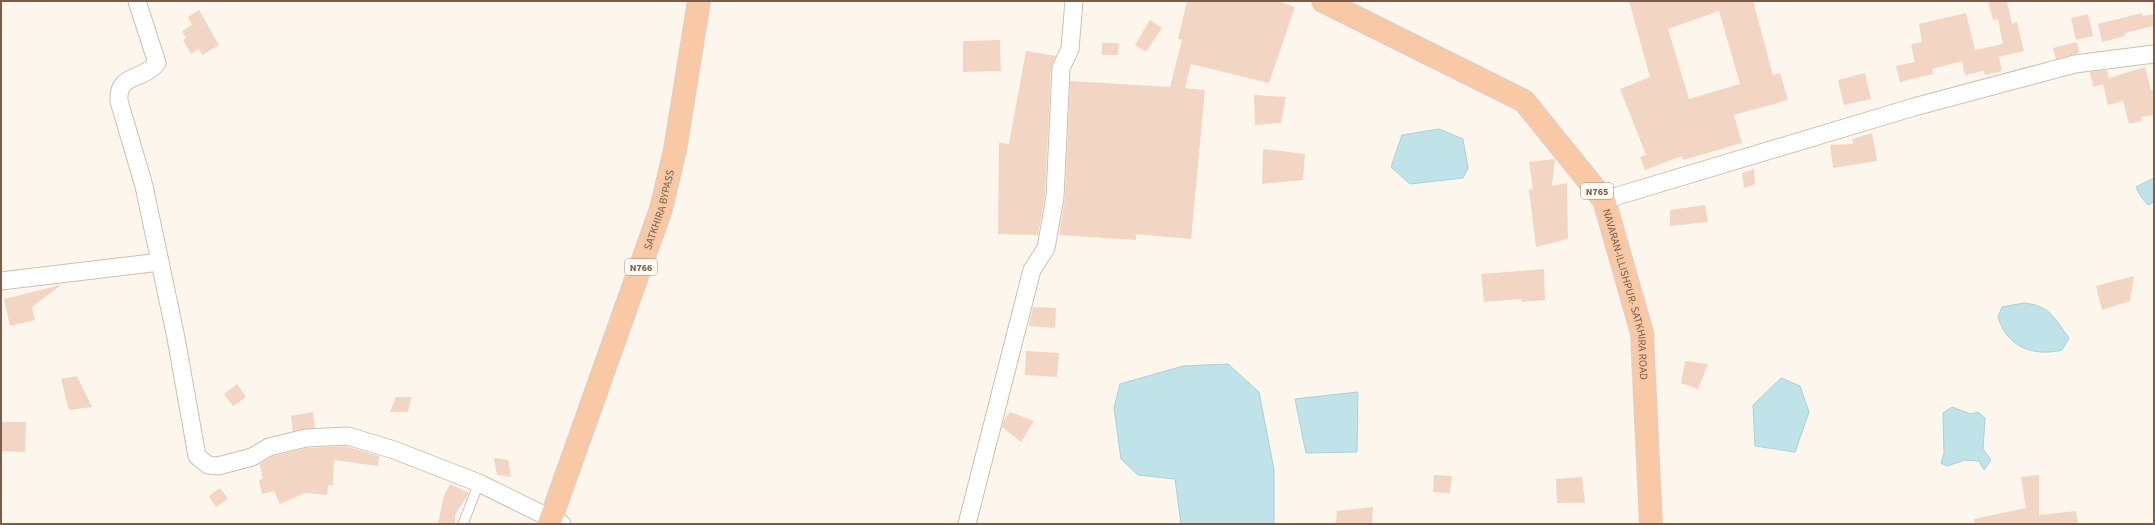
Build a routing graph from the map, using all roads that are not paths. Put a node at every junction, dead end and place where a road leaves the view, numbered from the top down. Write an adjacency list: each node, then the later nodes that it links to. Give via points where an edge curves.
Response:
1 (137, 1): 7 (street, via 157,63 149,71 123,83 118,91 144,186)
2 (699, 1): 10 (highway, SATKHIRA BYPASS / N766, via 675,150 661,209)
3 (1074, 1): 12 (street, via 1070,49 1061,68 1055,197 1046,248 1032,270)
4 (1323, 1): 6 (highway, NAVARAN-ILLISHPUR- SATKHIRA ROAD / N765, via 1524,100)
5 (2154, 54): 6 (street, via 2067,66 1914,107)
6 (1604, 200): 13 (highway, NAVARAN-ILLISHPUR- SATKHIRA ROAD / N765, via 1642,333)
7 (160, 262): 8 (street); 9 (street, via 197,456 208,465 218,466 243,460 270,447 306,438 348,436 394,450)
8 (1, 281)
9 (478, 484): 10 (street); 11 (lane)
10 (554, 522)
11 (463, 524)
12 (967, 524)
13 (1651, 524)

